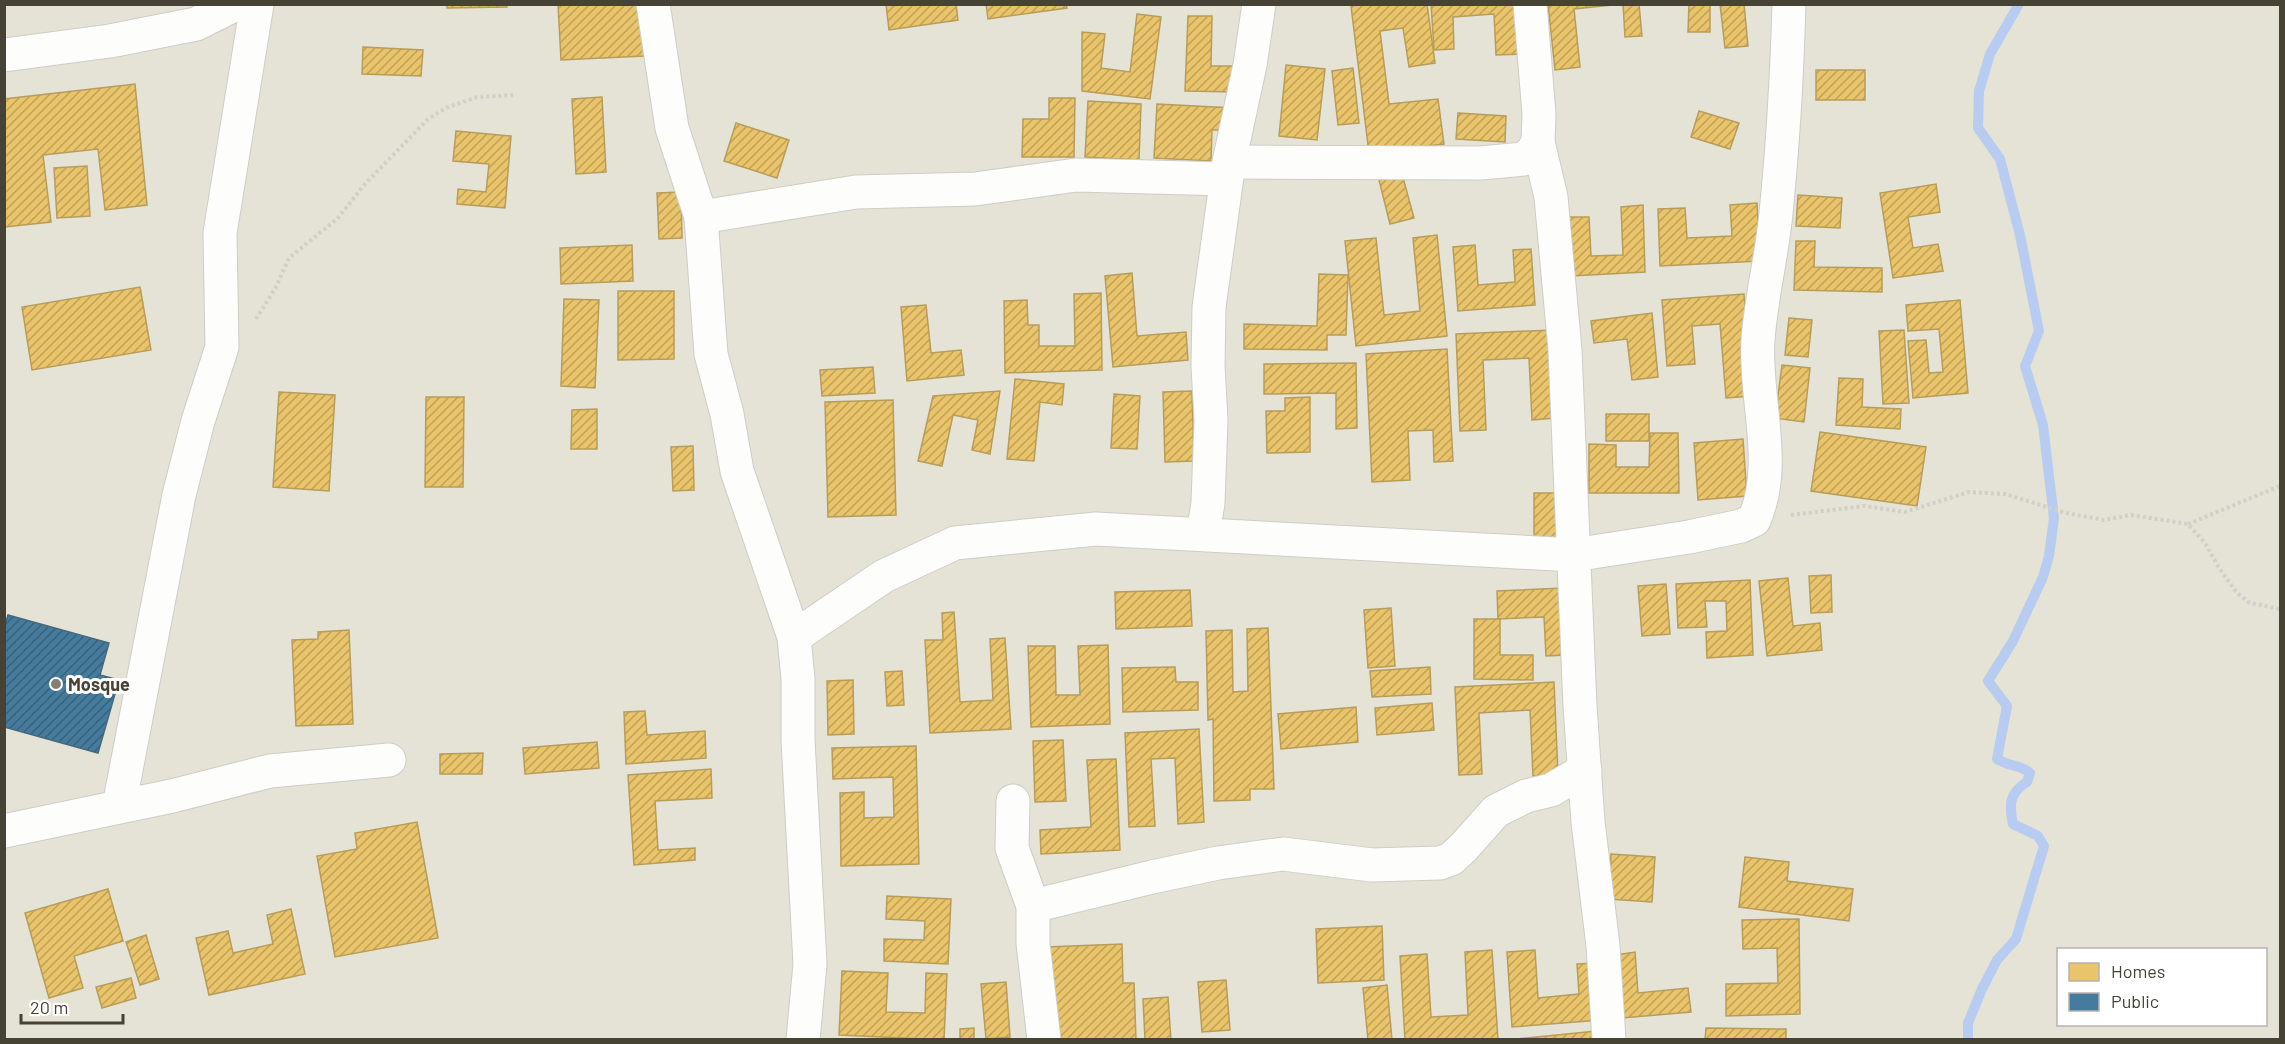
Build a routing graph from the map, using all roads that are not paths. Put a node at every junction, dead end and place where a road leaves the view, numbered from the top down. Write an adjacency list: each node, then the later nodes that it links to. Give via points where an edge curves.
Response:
1 (236, 4): 7 (street, via 196,24 110,41)
2 (257, 4): 17 (street, via 220,233 222,347 178,495)
3 (653, 4): 10 (street, via 672,128)
4 (1259, 4): 9 (street)
5 (1530, 4): 8 (street)
6 (1789, 4): 12 (street, via 1776,215 1758,342 1764,471 1760,506 1754,520 1741,526)
7 (4, 55)
8 (1538, 142): 9 (street, via 1524,159 1480,163); 12 (street, via 1551,197 1565,350)
9 (1227, 170): 10 (street, via 1076,175 975,189 856,192); 11 (street, via 1209,307 1211,420)
10 (700, 217): 13 (street, via 711,354 737,471)
11 (1203, 534): 12 (street); 13 (street, via 1096,529 955,543 884,576)
12 (1574, 555): 15 (street)
13 (794, 637): 20 (street, via 810,963)
14 (389, 760): 17 (street, via 270,771)
15 (1585, 770): 19 (street, via 1551,790 1526,796 1496,811 1463,848 1440,863 1372,865 1283,854 1218,863); 22 (street)
16 (1013, 801): 19 (street, via 1012,848)
17 (119, 806): 18 (street)
18 (4, 831)
19 (1033, 906): 21 (street, via 1033,943)
20 (803, 1040)
21 (1044, 1040)
22 (1609, 1040)

